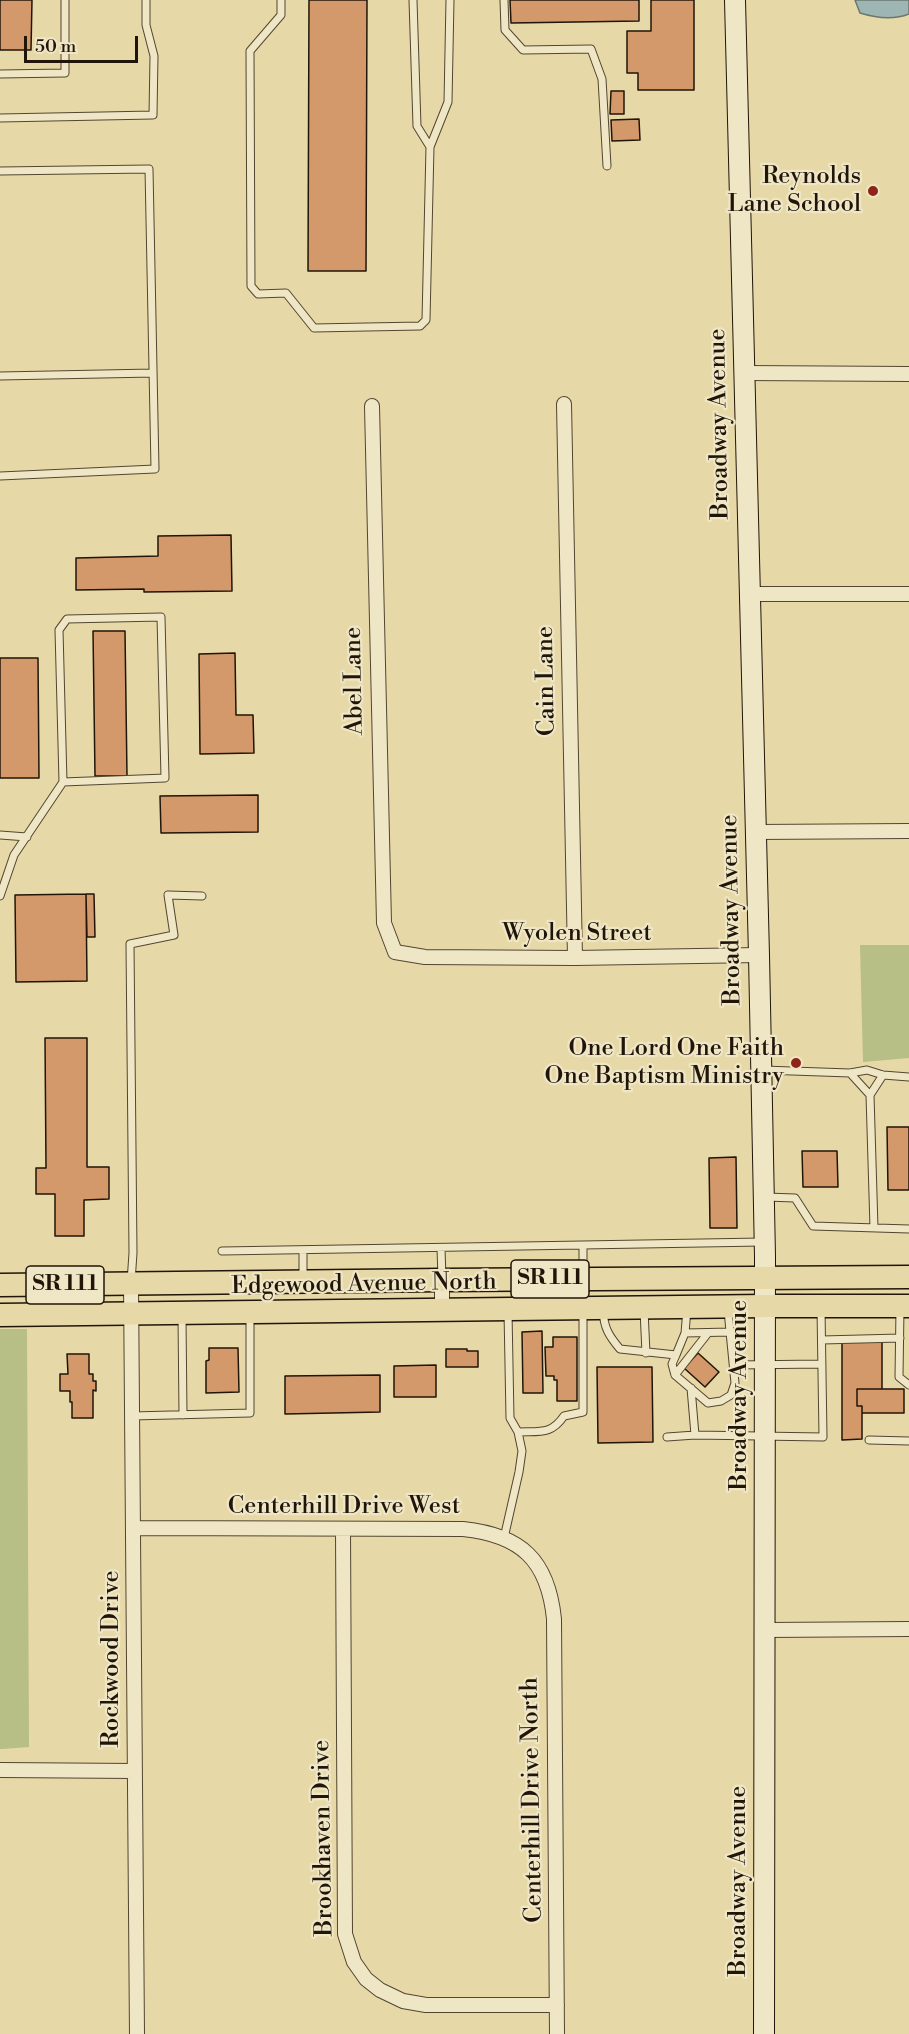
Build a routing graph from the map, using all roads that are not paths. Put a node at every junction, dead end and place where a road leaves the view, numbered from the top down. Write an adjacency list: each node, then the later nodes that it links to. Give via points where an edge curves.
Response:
1 (65, 0): 8 (lane, via 64,73)
2 (146, 0): 9 (lane, via 146,25 154,56 153,115)
3 (281, 0): 10 (lane, via 281,15 250,51 251,286 258,294 286,293 314,328 420,326 426,320)
4 (413, 0): 10 (lane, via 417,126)
5 (450, 0): 10 (lane, via 448,102)
6 (504, 0): 11 (lane, via 505,30 523,50 591,48 602,79)
7 (735, 0): 14 (street, Broadway Avenue)
8 (0, 74)
9 (0, 118)
10 (430, 147)
11 (607, 166)
12 (0, 171): 13 (lane, via 149,170)
13 (153, 373): 16 (lane); 19 (lane, via 155,469)
14 (744, 373): 15 (street); 20 (street, Broadway Avenue)
15 (909, 374)
16 (0, 376)
17 (564, 404): 31 (street, Cain Lane)
18 (372, 406): 29 (street, Abel Lane, via 384,923)
19 (0, 476)
20 (750, 594): 21 (street); 24 (street, Broadway Avenue)
21 (909, 594)
22 (63, 782): 22 (lane, via 59,630 67,619 161,617 165,778); 26 (lane)
23 (909, 831): 24 (street)
24 (756, 832): 30 (street, Broadway Avenue)
25 (0, 835): 26 (lane)
26 (27, 837): 27 (lane, via 14,855)
27 (0, 896)
28 (202, 896): 50 (lane, via 168,896 174,935 130,944)
29 (395, 952): 31 (street, Wyolen Street, via 425,957)
30 (759, 955): 31 (street, Wyolen Street); 32 (street, Broadway Avenue)
31 (575, 958)
32 (761, 1070): 33 (lane); 37 (street, Broadway Avenue)
33 (850, 1073): 34 (lane, via 867,1070); 36 (lane)
34 (883, 1075): 35 (lane); 36 (lane)
35 (909, 1077)
36 (870, 1095): 38 (lane)
37 (764, 1197): 38 (lane, via 795,1198 813,1227); 40 (street, Broadway Avenue)
38 (874, 1228): 39 (lane)
39 (909, 1229)
40 (764, 1242): 41 (lane); 45 (street, Broadway Avenue)
41 (583, 1245): 42 (lane); 47 (lane)
42 (441, 1248): 43 (lane); 48 (lane)
43 (303, 1250): 44 (lane); 49 (lane)
44 (222, 1251)
45 (764, 1277): 46 (main road, Edgewood Avenue North / SR 111); 47 (main road, Edgewood Avenue North / SR 111); 52 (street, Broadway Avenue)
46 (909, 1277)
47 (583, 1279): 48 (main road, Edgewood Avenue North / SR 111)
48 (442, 1280): 49 (main road, Edgewood Avenue North / SR 111); 60 (street)
49 (303, 1282): 50 (main road, Edgewood Avenue North / SR 111)
50 (131, 1284): 51 (main road, Edgewood Avenue North / SR 111); 64 (street, Rockwood Drive)
51 (0, 1286)
52 (765, 1306): 53 (main road, Edgewood Avenue North / SR 111); 56 (main road, Edgewood Avenue North / SR 111); 72 (street, Broadway Avenue)
53 (821, 1306): 54 (main road, Edgewood Avenue North / SR 111); 69 (lane)
54 (905, 1306): 68 (lane)
55 (687, 1307): 56 (main road, Edgewood Avenue North / SR 111); 58 (main road, Edgewood Avenue North / SR 111); 66 (lane)
56 (728, 1307): 65 (lane)
57 (593, 1308): 58 (main road, Edgewood Avenue North / SR 111); 59 (main road, Edgewood Avenue North / SR 111); 70 (lane, via 620,1349); 80 (lane, via 583,1412 564,1416 551,1430)
58 (644, 1308): 70 (lane)
59 (508, 1310): 60 (main road, Edgewood Avenue North / SR 111); 80 (lane, via 510,1419)
60 (442, 1311): 61 (main road, Edgewood Avenue North / SR 111)
61 (250, 1313): 62 (main road, Edgewood Avenue North / SR 111); 78 (lane, via 250,1413)
62 (182, 1314): 64 (main road, Edgewood Avenue North / SR 111); 78 (lane)
63 (0, 1315): 64 (main road, Edgewood Avenue North / SR 111)
64 (130, 1315): 79 (street, Rockwood Drive)
65 (730, 1332): 67 (lane); 74 (lane)
66 (685, 1333): 67 (lane); 71 (lane)
67 (708, 1333): 75 (lane)
68 (900, 1338): 69 (lane); 76 (lane, via 899,1377)
69 (822, 1340): 73 (lane)
70 (646, 1353): 71 (lane)
71 (676, 1355): 75 (lane, via 672,1364)
72 (765, 1363): 73 (lane); 74 (lane); 83 (street, Broadway Avenue)
73 (822, 1364): 83 (lane, via 823,1437)
74 (735, 1365): 77 (lane, via 731,1395 721,1401 708,1402)
75 (675, 1375): 77 (lane)
76 (909, 1384)
77 (691, 1388): 81 (lane)
78 (183, 1414): 79 (lane)
79 (132, 1416): 86 (street, Rockwood Drive)
80 (518, 1432): 88 (lane, via 522,1451)
81 (695, 1434): 82 (lane); 83 (lane)
82 (667, 1437)
83 (766, 1437): 91 (street, Broadway Avenue)
84 (869, 1440): 85 (lane)
85 (909, 1441)
86 (134, 1528): 87 (street, Centerhill Drive West); 93 (street, Rockwood Drive)
87 (343, 1530): 88 (street, Centerhill Drive West, via 463,1529); 94 (street, Brookhaven Drive, via 345,1934 354,1962 380,1990 403,2001 426,2005)
88 (504, 1538): 89 (street, Centerhill Drive West, via 528,1553)
89 (540, 1569): 94 (street, Centerhill Drive North, via 552,1598 554,1618)
90 (909, 1629): 91 (street)
91 (766, 1630): 97 (street, Broadway Avenue)
92 (0, 1770): 93 (street)
93 (135, 1771): 95 (street, Rockwood Drive)
94 (557, 2006): 96 (street, Centerhill Drive North)
95 (137, 2034)
96 (557, 2034)
97 (764, 2034)

